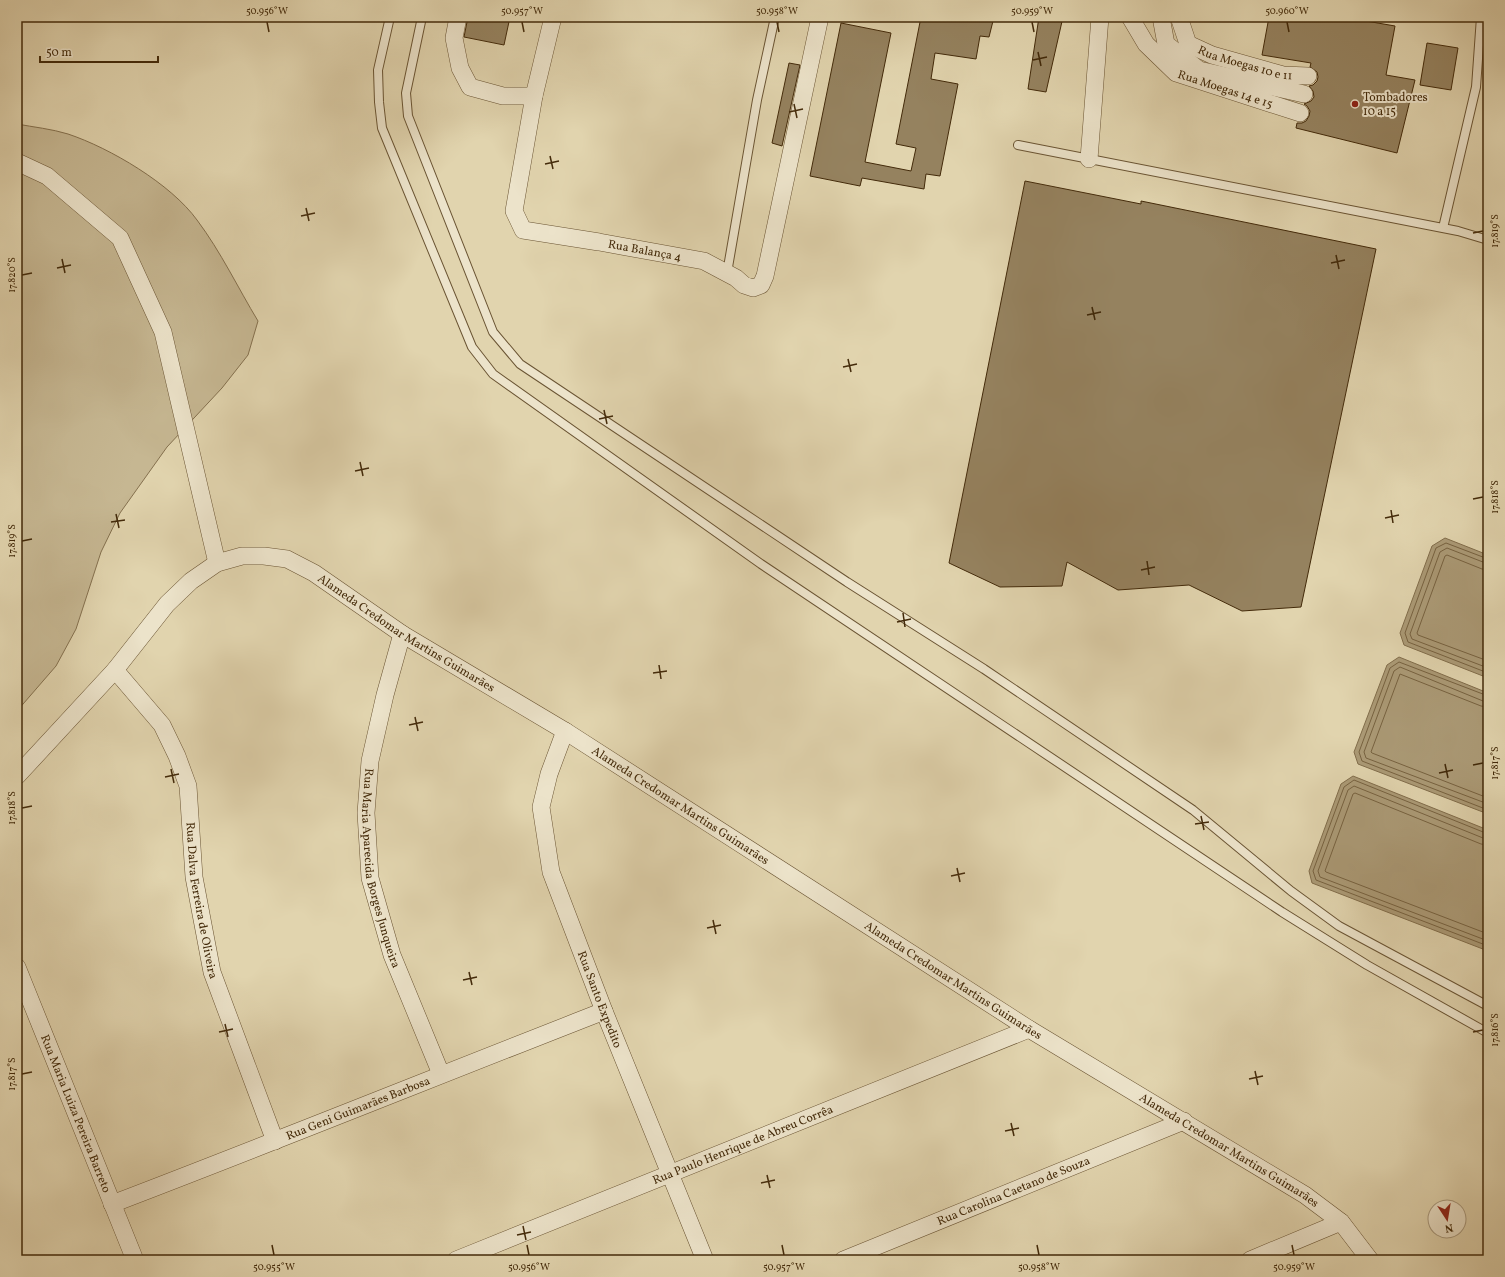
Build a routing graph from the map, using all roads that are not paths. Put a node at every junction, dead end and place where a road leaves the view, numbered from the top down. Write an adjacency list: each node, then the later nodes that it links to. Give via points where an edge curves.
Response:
1 (390, 17): 31 (lane, via 378,70 382,128 472,347 493,374 761,564 1282,912 1367,965)
2 (422, 17): 28 (lane, via 406,93 408,116 493,332 520,364 847,582 984,669 1193,810 1290,891 1339,926)
3 (458, 17): 14 (street, via 454,38 460,68 470,87 503,96)
4 (553, 17): 14 (street)
5 (775, 17): 21 (lane, via 757,100)
6 (820, 17): 21 (street, Rua Balança 4, via 765,276 761,285 753,288)
7 (1100, 17): 17 (street)
8 (1130, 17): 15 (street, Rua Moegas 14 e 15, via 1146,44 1176,73)
9 (1161, 17): 13 (street, via 1166,44 1199,70)
10 (1179, 17): 12 (street, Rua Moegas 10 e 11, via 1188,44 1212,55 1283,75)
11 (1481, 17): 19 (lane, via 1476,87)
12 (1308, 76)
13 (1304, 94)
14 (534, 96): 21 (street, Rua Balança 4, via 514,211 523,230 704,261)
15 (1300, 113)
16 (1018, 145): 17 (lane)
17 (1089, 159): 19 (lane)
18 (17, 162): 22 (street, via 47,176 120,238 163,332)
19 (1443, 228): 20 (lane)
20 (1488, 240)
21 (727, 273)
22 (217, 563): 23 (street, Alameda Credomar Martins Guimarães, via 242,556 287,559 314,574); 24 (street, Alameda Credomar Martins Guimarães, via 191,580 167,604)
23 (402, 634): 25 (street, Alameda Credomar Martins Guimarães); 32 (street, Rua Maria Aparecida Borges Junqueira, via 384,695 370,761 366,813 370,878 392,955)
24 (115, 670): 26 (street, Alameda Credomar Martins Guimarães); 34 (street, Rua Dalva Ferreira de Oliveira, via 162,725 188,786 194,877 212,972)
25 (565, 731): 29 (street, Rua Santo Expedito, via 549,774 541,808 551,872); 30 (street, Alameda Credomar Martins Guimarães)
26 (17, 776)
27 (17, 967): 36 (street, Rua Maria Luiza Pereira Barreto)
28 (1488, 1006)
29 (604, 1011): 32 (street, Rua Geni Guimarães Barbosa); 35 (street, Rua Santo Expedito)
30 (1029, 1029): 33 (street, Alameda Credomar Martins Guimarães); 35 (street, Rua Paulo Henrique de Abreu Corrêa)
31 (1488, 1033)
32 (441, 1074): 34 (street, Rua Geni Guimarães Barbosa)
33 (1184, 1121): 37 (street, Alameda Credomar Martins Guimarães, via 1305,1195); 41 (street, Rua Carolina Caetano de Souza)
34 (275, 1141): 36 (street, Rua Geni Guimarães Barbosa)
35 (671, 1174): 39 (street, Rua Paulo Henrique de Abreu Corrêa); 40 (street, Rua Santo Expedito)
36 (112, 1204): 38 (street, Rua Maria Luiza Pereira Barreto)
37 (1341, 1222): 42 (street); 43 (street, Alameda Credomar Martins Guimarães)
38 (135, 1260)
39 (456, 1260)
40 (705, 1260)
41 (843, 1260)
42 (1250, 1260)
43 (1370, 1260)

